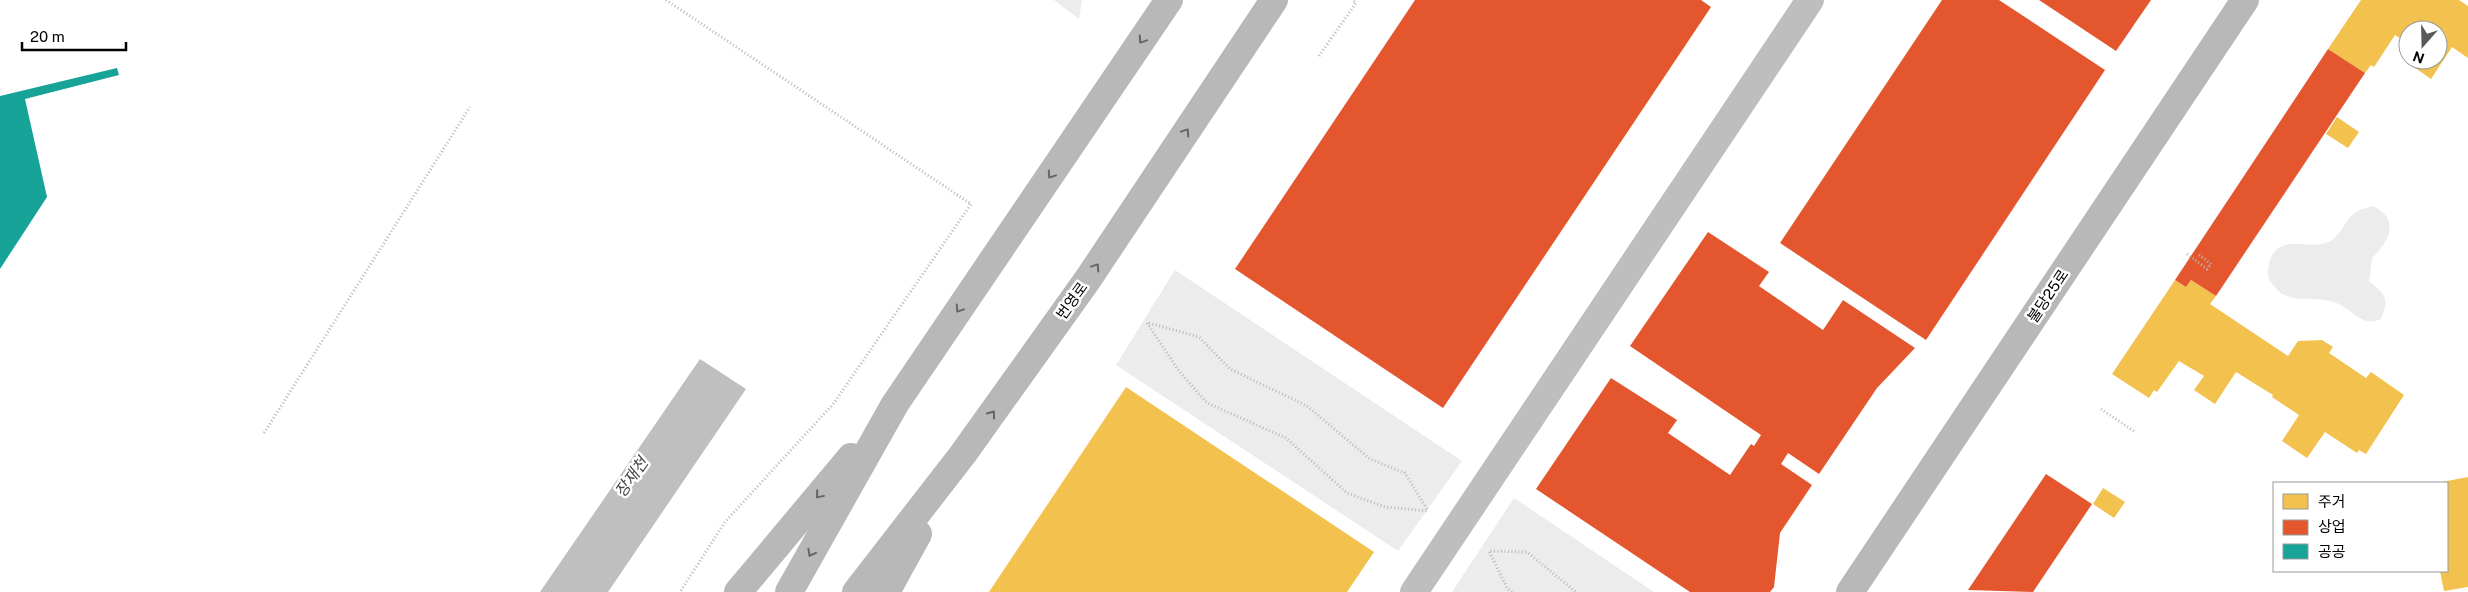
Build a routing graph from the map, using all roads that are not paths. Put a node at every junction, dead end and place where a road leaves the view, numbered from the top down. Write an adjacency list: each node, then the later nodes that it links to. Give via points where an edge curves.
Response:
1 (1169, 0): 5 (main road, one-way to 5)
2 (1274, 0): 6 (main road, 번영로, one-way to 2, via 1088,279)
3 (1810, 0): 11 (street)
4 (2245, 0): 12 (main road, 불당25로)
5 (895, 404): 7 (main road, one-way to 7); 8 (main road, one-way to 8)
6 (963, 454): 9 (main road, 번영로); 10 (main road)
7 (738, 592)
8 (789, 592)
9 (856, 592)
10 (886, 592)
11 (1414, 592)
12 (1850, 592)

